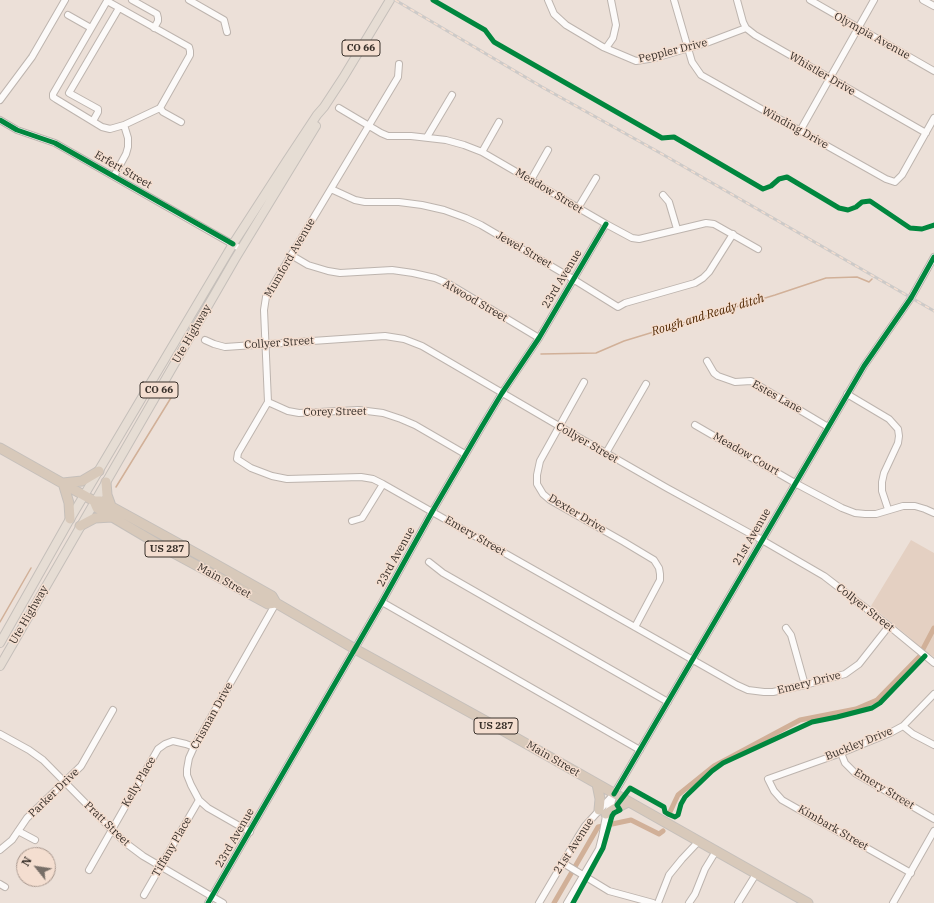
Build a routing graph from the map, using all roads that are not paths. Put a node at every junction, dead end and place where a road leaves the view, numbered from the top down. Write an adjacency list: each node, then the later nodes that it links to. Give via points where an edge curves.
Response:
1 (65, 0): 30 (street, via 32,57)
2 (132, 0): 17 (street, via 156,14 158,21)
3 (189, 0): 20 (street, via 224,20)
4 (390, 0): 32 (main road, Ute Highway / CO 66)
5 (548, 0): 22 (street, Peppler Drive, via 554,14 566,25)
6 (611, 0): 22 (street, via 616,25 613,38)
7 (674, 0): 23 (street, Winding Drive)
8 (737, 0): 18 (street)
9 (810, 0): 19 (street, Olympia Avenue)
10 (874, 0): 19 (street)
11 (923, 0): 13 (street)
12 (107, 1): 14 (street); 16 (street)
13 (934, 6)
14 (119, 8): 17 (street); 24 (street)
15 (68, 15): 16 (street)
16 (91, 28): 21 (street)
17 (154, 28): 33 (street, via 189,47 190,51)
18 (746, 28): 23 (street, Peppler Drive, via 729,36); 27 (street, Whistler Drive)
19 (858, 28): 26 (street, Olympia Avenue); 27 (street)
20 (227, 32)
21 (79, 48): 24 (street); 31 (street, via 53,94 53,97)
22 (606, 48): 23 (street, Peppler Drive, via 636,61)
23 (687, 48): 42 (street, Winding Drive, via 692,62 701,75)
24 (91, 56): 28 (street)
25 (399, 64): 41 (street, Mumford Avenue, via 398,77)
26 (934, 71)
27 (830, 78): 42 (street); 43 (street, Whistler Drive)
28 (69, 93): 31 (street); 37 (street, via 98,109)
29 (452, 95): 44 (street)
30 (0, 100)
31 (63, 103): 37 (street)
32 (324, 107): 56 (main road, Ute Highway / CO 66); 57 (main road, Ute Highway / CO 66, via 321,118)
33 (160, 108): 38 (street); 40 (street)
34 (339, 108): 41 (street, Meadow Street)
35 (934, 118): 43 (street, Winding Drive)
36 (0, 120): 47 (street, Erfert Street, via 17,130 55,143)
37 (92, 121): 40 (street, via 110,129)
38 (181, 122)
39 (499, 122): 46 (street)
40 (124, 125): 47 (street, via 128,147)
41 (368, 126): 44 (street, Meadow Street, via 388,136); 50 (street, Mumford Avenue)
42 (800, 131): 43 (street, Winding Drive, via 895,182 902,175)
43 (926, 132)
44 (427, 137): 46 (street, Meadow Street, via 458,143)
45 (548, 150): 49 (street)
46 (482, 152): 49 (street, Meadow Street)
47 (114, 176): 56 (street, Erfert Street)
48 (596, 178): 52 (street)
49 (531, 180): 52 (street, Meadow Street)
50 (330, 189): 59 (street, Mumford Avenue); 62 (street, Jewel Street, via 365,202 422,205 466,218)
51 (663, 195): 54 (street, via 669,202)
52 (578, 208): 53 (street, Meadow Street)
53 (606, 224): 54 (street, Meadow Street, via 639,239); 62 (street, 23rd Avenue)
54 (677, 230): 55 (street, Meadow Street, via 706,223 714,224)
55 (733, 234): 58 (street, Meadow Street); 62 (street, Jewel Street, via 703,278 695,283 618,307)
56 (233, 244): 57 (street, Erfert Street); 78 (main road, Ute Highway / CO 66)
57 (241, 249): 79 (main road, Ute Highway / CO 66)
58 (758, 249)
59 (291, 255): 63 (street, Atwood Street, via 308,265 340,273 392,270 435,278); 65 (street, Mumford Avenue, via 266,297)
60 (934, 258): 61 (street, 21st Avenue)
61 (932, 265): 70 (street, 21st Avenue)
62 (573, 279): 63 (street, 23rd Avenue, via 554,317)
63 (539, 338): 69 (street, 23rd Avenue)
64 (205, 340): 65 (street, Collyer Street, via 225,347)
65 (266, 344): 69 (street, Collyer Street, via 394,337 422,346); 71 (street, Mumford Avenue)
66 (707, 360): 74 (street, Estes Lane, via 718,376 735,382 751,381)
67 (584, 382): 73 (street, Dexter Drive)
68 (646, 384): 76 (street)
69 (502, 393): 73 (street, Collyer Street); 77 (street, 23rd Avenue)
70 (847, 394): 74 (street, 21st Avenue); 86 (street, via 890,419 898,429 898,443 882,482)
71 (268, 402): 77 (street, Corey Street, via 299,413 359,410 383,413 415,425); 82 (street, Emery Street, via 237,459 262,473 287,479 361,477)
72 (696, 425): 81 (street, Meadow Court)
73 (559, 426): 76 (street, Collyer Street); 98 (street, Dexter Drive, via 538,466 537,484 543,494 650,557 659,568 658,586)
74 (828, 427): 81 (street, 21st Avenue)
75 (0, 448): 80 (highway, Main Street / US 287)
76 (606, 453): 93 (street, Collyer Street)
77 (465, 454): 87 (street, 23rd Avenue)
78 (99, 471): 80 (highway, via 82,481); 83 (main road, Ute Highway / CO 66)
79 (106, 482): 84 (main road, Ute Highway / CO 66); 85 (highway)
80 (63, 483): 83 (highway, Main Street / US 287); 90 (highway, via 69,503)
81 (795, 483): 86 (street, Meadow Court, via 855,513 876,514); 93 (street, 21st Avenue)
82 (384, 484): 87 (street, Emery Street); 91 (street, via 362,518)
83 (84, 495): 84 (highway, Main Street / US 287); 90 (main road, Ute Highway / CO 66)
84 (94, 501): 85 (highway, Main Street / US 287); 89 (highway, Main Street / US 287, via 97,508); 92 (main road, Ute Highway / CO 66)
85 (111, 506): 96 (highway, Main Street / US 287, via 272,596)
86 (888, 509): 88 (street, Meadow Court, via 914,506)
87 (432, 512): 95 (street, 23rd Avenue); 98 (street, Emery Street)
88 (934, 514)
89 (112, 517): 92 (highway, via 95,518); 96 (highway, Main Street / US 287, via 268,604)
90 (70, 519): 100 (main road, Ute Highway / CO 66)
91 (352, 520)
92 (80, 526): 104 (main road, Ute Highway / CO 66)
93 (762, 540): 97 (street, Collyer Street, via 824,576); 102 (street, 21st Avenue)
94 (429, 562): 107 (street, via 443,573)
95 (382, 602): 101 (street, 23rd Avenue); 113 (street)
96 (276, 603): 101 (highway, Main Street / US 287); 112 (street, Crisman Drive)
97 (889, 626): 103 (street, Collyer Street); 105 (street, Emery Drive, via 859,664 850,671)
98 (635, 627): 102 (street, Emery Street)
99 (786, 628): 105 (street, via 791,635)
100 (0, 643)
101 (355, 649): 117 (highway, Main Street / US 287); 126 (street, 23rd Avenue)
102 (692, 660): 105 (street, Emery Drive, via 748,690 773,692); 107 (street, 21st Avenue)
103 (934, 663)
104 (0, 666)
105 (805, 685)
106 (934, 694): 109 (street, Buckley Drive)
107 (668, 702): 113 (street, 21st Avenue)
108 (113, 710): 116 (street, Parker Drive, via 82,766)
109 (903, 726): 111 (street); 114 (street, Buckley Drive)
110 (0, 734): 116 (street, Pratt Street, via 44,760)
111 (934, 746)
112 (194, 747): 119 (street, Crisman Drive, via 189,758 187,775); 123 (street, Kelly Place, via 173,741 158,749)
113 (640, 750): 118 (street, 21st Avenue)
114 (841, 753): 115 (street, Buckley Drive); 122 (street, Emery Street, via 845,763 855,773)
115 (773, 777): 134 (street, Kimbark Street, via 768,779 782,800)
116 (65, 782): 123 (street, Pratt Street); 124 (street, Parker Drive, via 27,818)
117 (598, 784): 118 (highway, Main Street / US 287); 121 (highway)
118 (614, 794): 120 (highway, Main Street / US 287); 121 (street, 21st Avenue)
119 (200, 800): 126 (street, Crisman Drive, via 208,808); 132 (street, Tiffany Place)
120 (628, 802): 121 (highway); 128 (highway, Main Street / US 287)
121 (603, 815): 131 (street, 21st Avenue, via 578,837); 135 (street, 21st Avenue, via 604,831 599,849)
122 (934, 819)
123 (112, 830): 132 (street, Pratt Street, via 132,848); 133 (street, Kelly Place)
124 (18, 831): 127 (street); 129 (street, Parker Drive)
125 (934, 831): 134 (street)
126 (250, 832): 138 (street, 23rd Avenue)
127 (36, 840)
128 (698, 842): 130 (highway, Main Street / US 287); 144 (street, via 669,875)
129 (0, 850)
130 (716, 851): 136 (highway, Main Street / US 287); 145 (street)
131 (563, 862): 135 (street); 141 (street, 21st Avenue)
132 (160, 866): 137 (street, Tiffany Place); 138 (street, Pratt Street)
133 (89, 870)
134 (910, 873): 148 (street)
135 (584, 874): 142 (street, 21st Avenue); 143 (street, via 609,891)
136 (756, 874): 146 (street); 147 (highway, Main Street / US 287)
137 (144, 895)
138 (212, 896): 139 (street, 23rd Avenue); 140 (street, Pratt Street)
139 (208, 903)
140 (223, 903)
141 (539, 903)
142 (568, 903)
143 (653, 903)
144 (658, 903)
145 (689, 903)
146 (738, 903)
147 (808, 903)
148 (893, 903)

